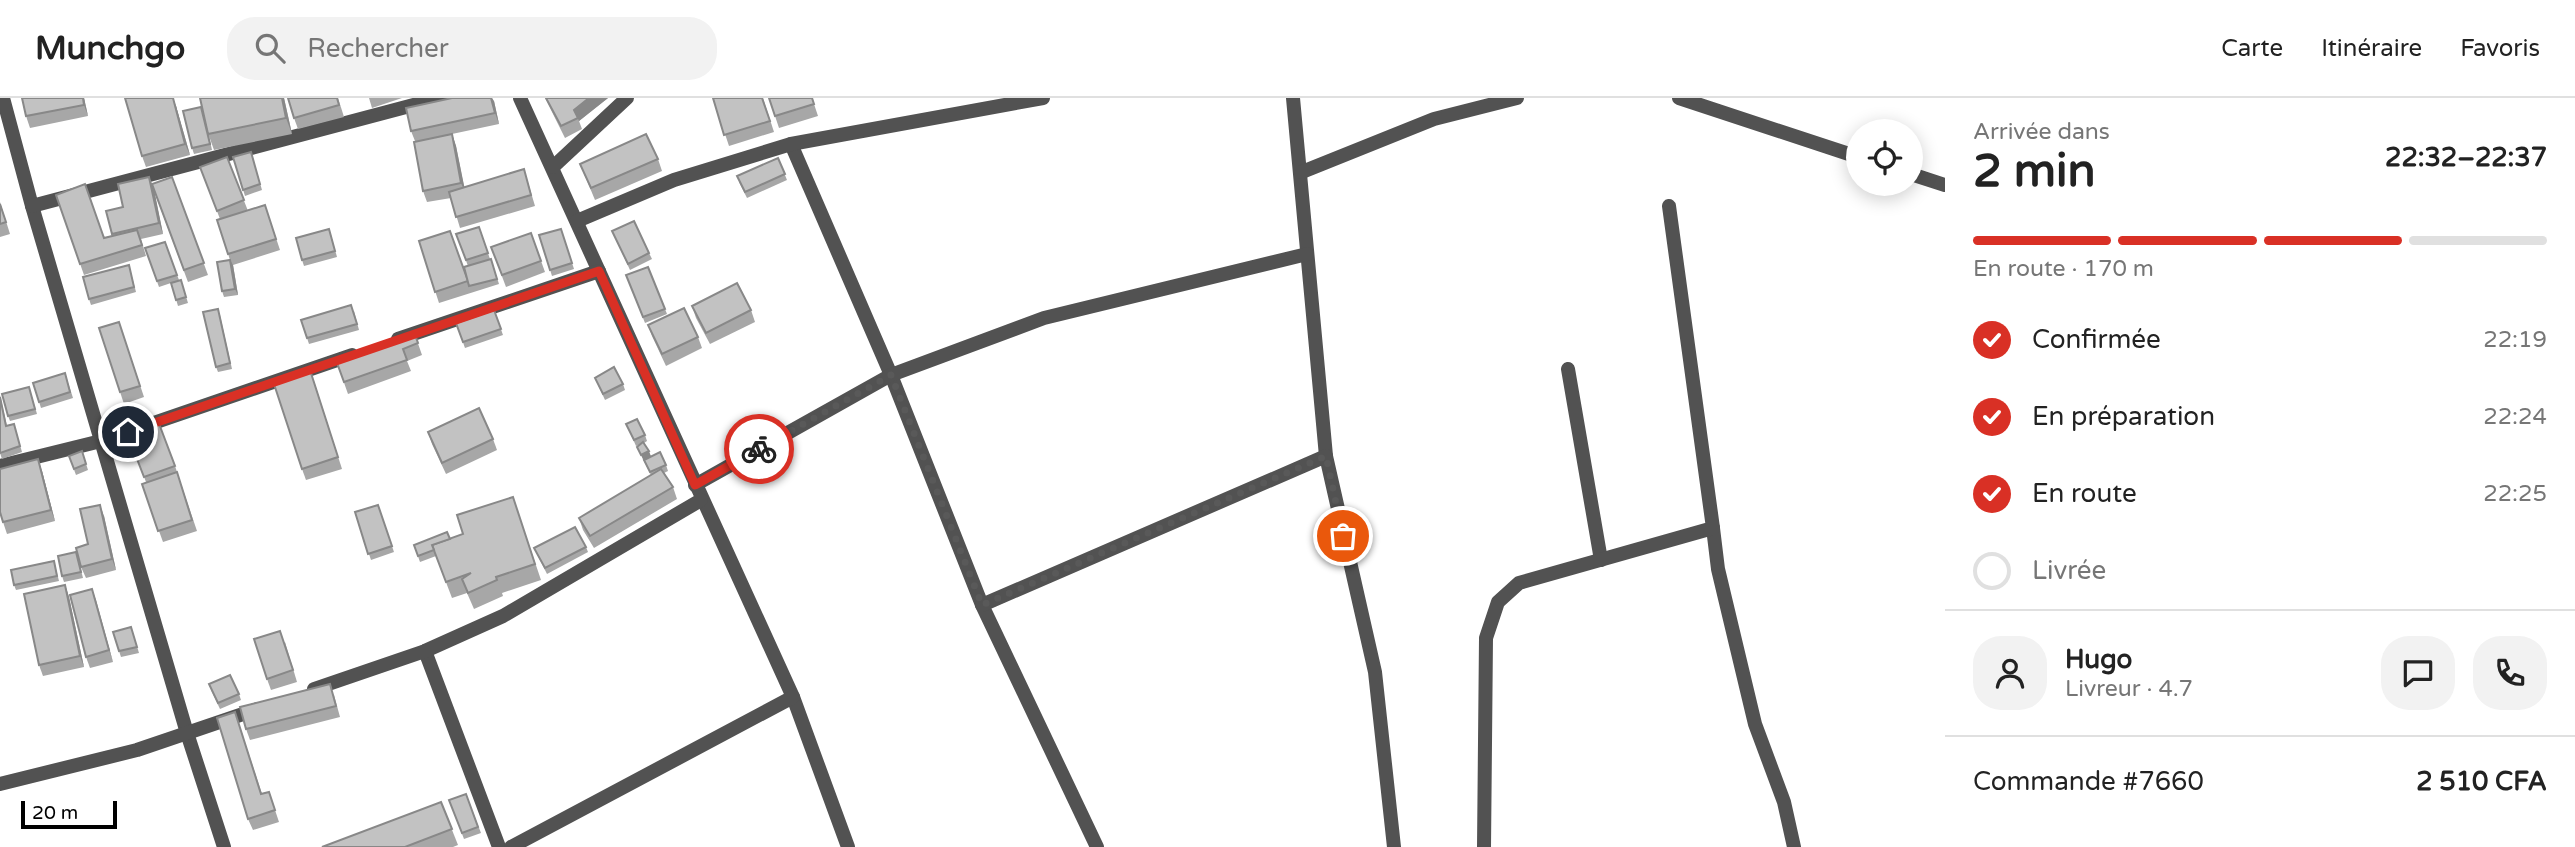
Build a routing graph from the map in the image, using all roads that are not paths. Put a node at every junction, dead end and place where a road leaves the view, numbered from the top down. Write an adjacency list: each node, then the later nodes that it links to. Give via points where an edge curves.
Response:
1 (3, 98): 15 (street)
2 (440, 98): 15 (street)
3 (520, 98): 11 (street)
4 (627, 98): 11 (street)
5 (1043, 98): 9 (street)
6 (1293, 98): 12 (street)
7 (1517, 98): 12 (street, via 1434,119)
8 (1679, 98): 10 (street)
9 (791, 144): 17 (street, via 674,180); 23 (street)
10 (1846, 153)
11 (553, 167): 17 (street)
12 (1302, 172): 18 (street)
13 (1923, 178): 14 (street)
14 (1945, 185)
15 (32, 206): 24 (street)
16 (1669, 206): 29 (street)
17 (577, 221): 19 (street)
18 (1307, 254): 23 (street, via 1044,318); 25 (street)
19 (599, 271): 20 (street); 27 (street)
20 (389, 342)
21 (363, 351): 24 (street)
22 (1568, 369): 30 (street)
23 (891, 375): 27 (street); 31 (street)
24 (101, 441): 26 (street); 36 (street)
25 (1326, 456): 31 (street); 43 (street, via 1375,672)
26 (0, 466)
27 (695, 485): 28 (street)
28 (701, 499): 32 (street, via 542,595); 34 (street)
29 (1713, 528): 30 (street); 45 (street, via 1718,569 1755,724 1784,802)
30 (1601, 560): 44 (street, via 1519,583 1498,602 1486,638)
31 (982, 605): 42 (street)
32 (425, 651): 33 (street); 39 (street)
33 (300, 694)
34 (793, 696): 40 (street); 41 (street)
35 (275, 703): 36 (street)
36 (187, 733): 37 (street); 38 (street)
37 (0, 784)
38 (224, 847)
39 (499, 847)
40 (511, 847)
41 (848, 847)
42 (1097, 847)
43 (1394, 847)
44 (1484, 847)
45 (1794, 847)

